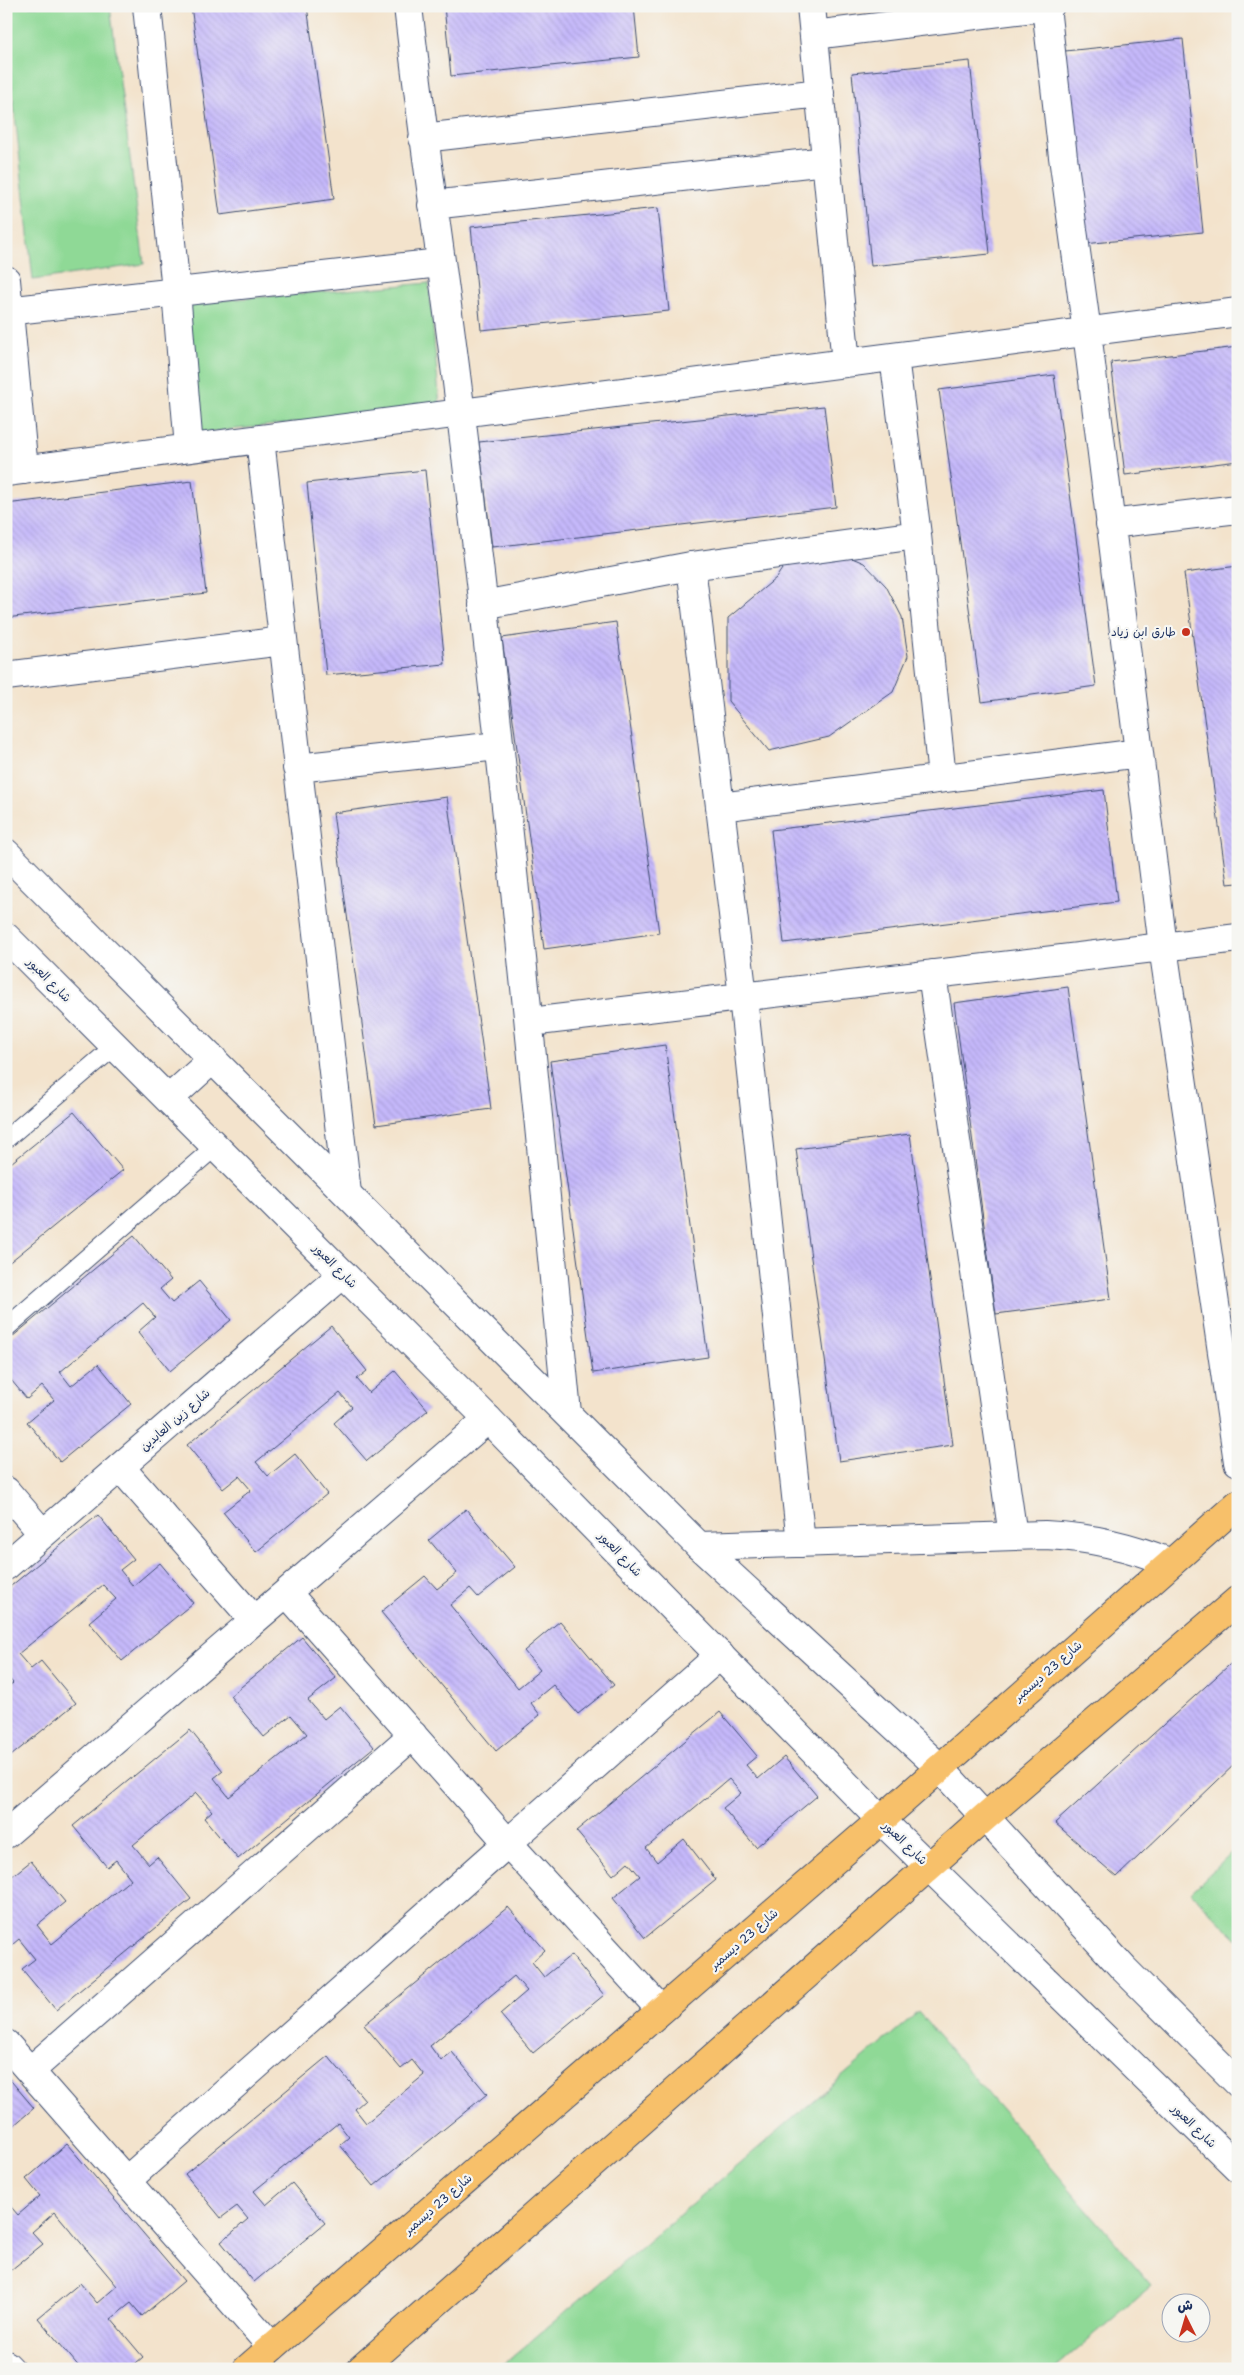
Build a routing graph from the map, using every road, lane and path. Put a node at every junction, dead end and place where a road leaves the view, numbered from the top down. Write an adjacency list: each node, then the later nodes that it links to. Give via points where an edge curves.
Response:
1 (147, 6): 13 (street)
2 (408, 6): 8 (street)
3 (811, 6): 6 (street)
4 (1050, 6): 5 (street)
5 (1046, 7): 6 (street); 16 (street)
6 (814, 35): 7 (street)
7 (820, 93): 8 (street); 9 (street)
8 (423, 138): 10 (street)
9 (826, 161): 10 (street); 18 (street)
10 (432, 205): 11 (street)
11 (440, 263): 13 (street); 19 (street)
12 (6, 280): 14 (street)
13 (176, 291): 14 (street); 21 (street)
14 (8, 311): 22 (street)
15 (1238, 312): 16 (street)
16 (1087, 332): 17 (street); 24 (street)
17 (894, 357): 18 (street); 25 (street)
18 (846, 363): 19 (street)
19 (461, 413): 20 (street); 27 (street)
20 (260, 439): 21 (street); 28 (street)
21 (189, 448): 22 (street)
22 (15, 471)
23 (1238, 510): 24 (street)
24 (1110, 524): 31 (street)
25 (916, 535): 26 (street); 33 (street)
26 (691, 566): 27 (street); 34 (street)
27 (483, 604): 30 (street)
28 (283, 641): 29 (street); 32 (street)
29 (6, 676)
30 (498, 746): 32 (street); 41 (street)
31 (1139, 753): 33 (street); 38 (street)
32 (297, 768): 47 (street)
33 (942, 778): 34 (street)
34 (720, 807): 40 (street)
35 (6, 854): 43 (street)
36 (6, 937): 42 (street, شارع العبور)
37 (1238, 938): 38 (street)
38 (1163, 947): 39 (street); 52 (street)
39 (932, 974): 40 (street); 57 (street)
40 (743, 997): 41 (street); 58 (street)
41 (530, 1022): 50 (street)
42 (115, 1046): 44 (street, شارع العبور); 45 (lane)
43 (212, 1059): 44 (street); 47 (street)
44 (168, 1099): 46 (street, شارع العبور)
45 (6, 1139)
46 (216, 1146): 48 (street, شارع العبور); 49 (lane)
47 (347, 1193): 50 (street)
48 (343, 1274): 51 (street, شارع العبور); 53 (street, شارع زين العابدين)
49 (6, 1328)
50 (567, 1413): 59 (street)
51 (488, 1418): 62 (street); 65 (street, شارع العبور)
52 (1238, 1462)
53 (120, 1468): 56 (street, شارع زين العابدين); 64 (street)
54 (6, 1491): 56 (street)
55 (1238, 1504): 60 (main road, شارع 23 ديسمبر)
56 (43, 1534): 61 (street, شارع زين العابدين)
57 (1014, 1536): 58 (street); 60 (street, via 1077,1537 1110,1542)
58 (801, 1543): 59 (street)
59 (699, 1546): 67 (street)
60 (1171, 1563): 67 (main road, شارع 23 ديسمبر)
61 (6, 1566)
62 (287, 1593): 64 (street); 66 (street)
63 (1238, 1600): 68 (main road)
64 (254, 1620): 70 (street)
65 (720, 1655): 69 (street, شارع العبور); 71 (street)
66 (413, 1735): 71 (street); 75 (street)
67 (939, 1767): 68 (street); 69 (main road, شارع 23 ديسمبر)
68 (984, 1817): 72 (main road); 76 (street, via 1124,1969)
69 (881, 1820): 72 (street, شارع العبور); 73 (main road, شارع 23 ديسمبر)
70 (6, 1834)
71 (508, 1843): 73 (street); 78 (street)
72 (929, 1866): 77 (street, شارع العبور); 83 (main road)
73 (661, 2010): 79 (main road, شارع 23 ديسمبر)
74 (6, 2044): 75 (street)
75 (30, 2071): 78 (street)
76 (1238, 2083)
77 (1238, 2168)
78 (126, 2180): 79 (street)
79 (272, 2347): 82 (main road, شارع 23 ديسمبر)
80 (6, 2365): 81 (street)
81 (10, 2369)
82 (246, 2369)
83 (361, 2369)

